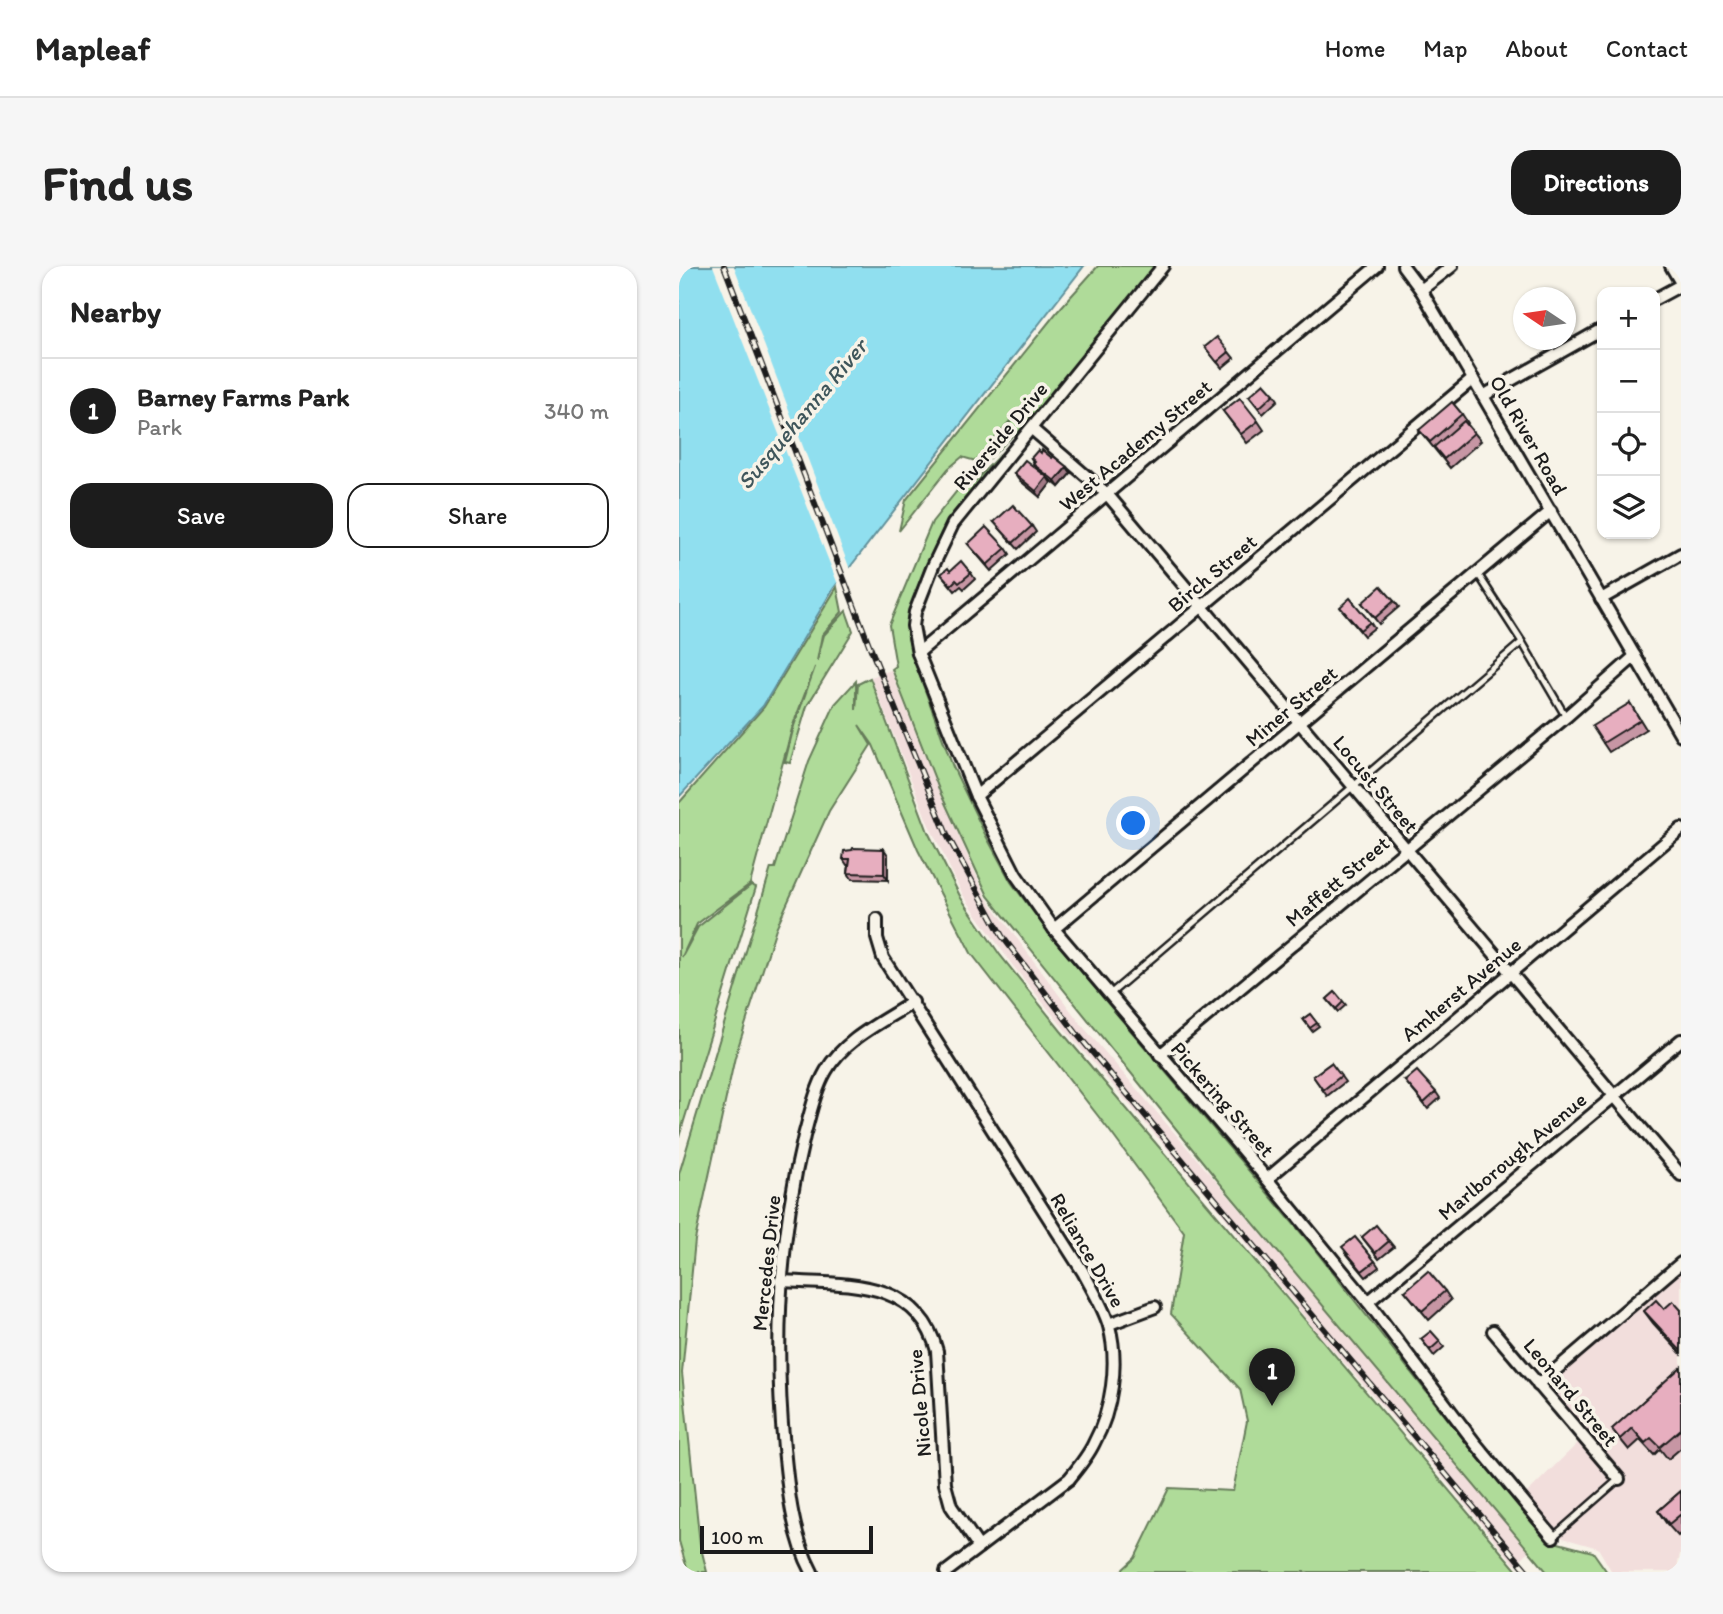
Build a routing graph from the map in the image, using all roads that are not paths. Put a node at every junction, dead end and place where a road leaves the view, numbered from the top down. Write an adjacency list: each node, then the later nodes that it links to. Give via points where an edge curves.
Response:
1 (1163, 266): 12 (street, Riverside Drive)
2 (1377, 266): 13 (street, West Academy Street)
3 (1403, 266): 7 (street, Old River Road)
4 (1452, 266): 7 (street)
5 (1671, 266): 6 (street)
6 (1681, 284): 8 (street)
7 (1421, 290): 10 (street, Old River Road)
8 (1660, 296)
9 (1597, 332): 11 (street)
10 (1473, 379): 11 (street, Old River Road); 18 (street, Birch Street)
11 (1483, 396): 14 (street, Old River Road)
12 (1032, 429): 13 (street, Locust Street); 20 (street, Riverside Drive, via 953,524 943,543 915,612)
13 (1107, 494): 18 (street, Locust Street); 20 (street, West Academy Street)
14 (1551, 512): 16 (street, Miner Street); 17 (street, Old River Road)
15 (1681, 555): 17 (street)
16 (1477, 573): 19 (lane); 23 (street, Miner Street)
17 (1601, 598): 21 (street, Old River Road)
18 (1202, 607): 23 (street, Locust Street); 26 (street, Birch Street)
19 (1523, 642): 22 (lane); 25 (lane)
20 (918, 653): 26 (street, Pickering Street)
21 (1635, 656): 22 (street, Maffett Street); 24 (street, Old River Road)
22 (1566, 717): 28 (street, Maffett Street)
23 (1300, 724): 25 (street, Locust Street); 30 (street, Miner Street)
24 (1681, 735)
25 (1353, 786): 28 (street, Locust Street); 32 (lane)
26 (977, 796): 30 (street, Pickering Street, via 1016,875)
27 (1681, 829): 31 (street, Amherst Avenue)
28 (1406, 849): 31 (street, Locust Street); 35 (street, Maffett Street)
29 (877, 919): 33 (street, Reliance Drive, via 884,958)
30 (1054, 929): 32 (street, Pickering Street)
31 (1510, 973): 36 (street, Locust Street); 38 (street, Amherst Avenue)
32 (1109, 995): 35 (street, Pickering Street)
33 (913, 1002): 40 (street, Mercedes Drive, via 849,1044 826,1071 810,1112 796,1171); 43 (street, Reliance Drive, via 1083,1272)
34 (1681, 1040): 36 (street, Marlborough Avenue)
35 (1160, 1055): 38 (street, Pickering Street)
36 (1615, 1096): 37 (street, Locust Street); 41 (street, Marlborough Avenue)
37 (1681, 1175)
38 (1267, 1179): 41 (street, Pickering Street)
39 (1681, 1263): 45 (street)
40 (780, 1281): 48 (street, Nicole Drive, via 877,1288 921,1316 937,1351 945,1484 951,1506); 49 (street, Mercedes Drive, via 778,1360 788,1490)
41 (1369, 1302): 47 (street, Pickering Street)
42 (1155, 1307): 43 (street)
43 (1109, 1324): 48 (street, Reliance Drive, via 1113,1368 1109,1402 1094,1443 1069,1479)
44 (1493, 1331): 45 (street, Leonard Street)
45 (1538, 1385): 46 (street, Leonard Street)
46 (1619, 1479): 47 (lane)
47 (1553, 1537)
48 (979, 1547): 50 (street, Reliance Drive)
49 (812, 1572)
50 (946, 1572)

